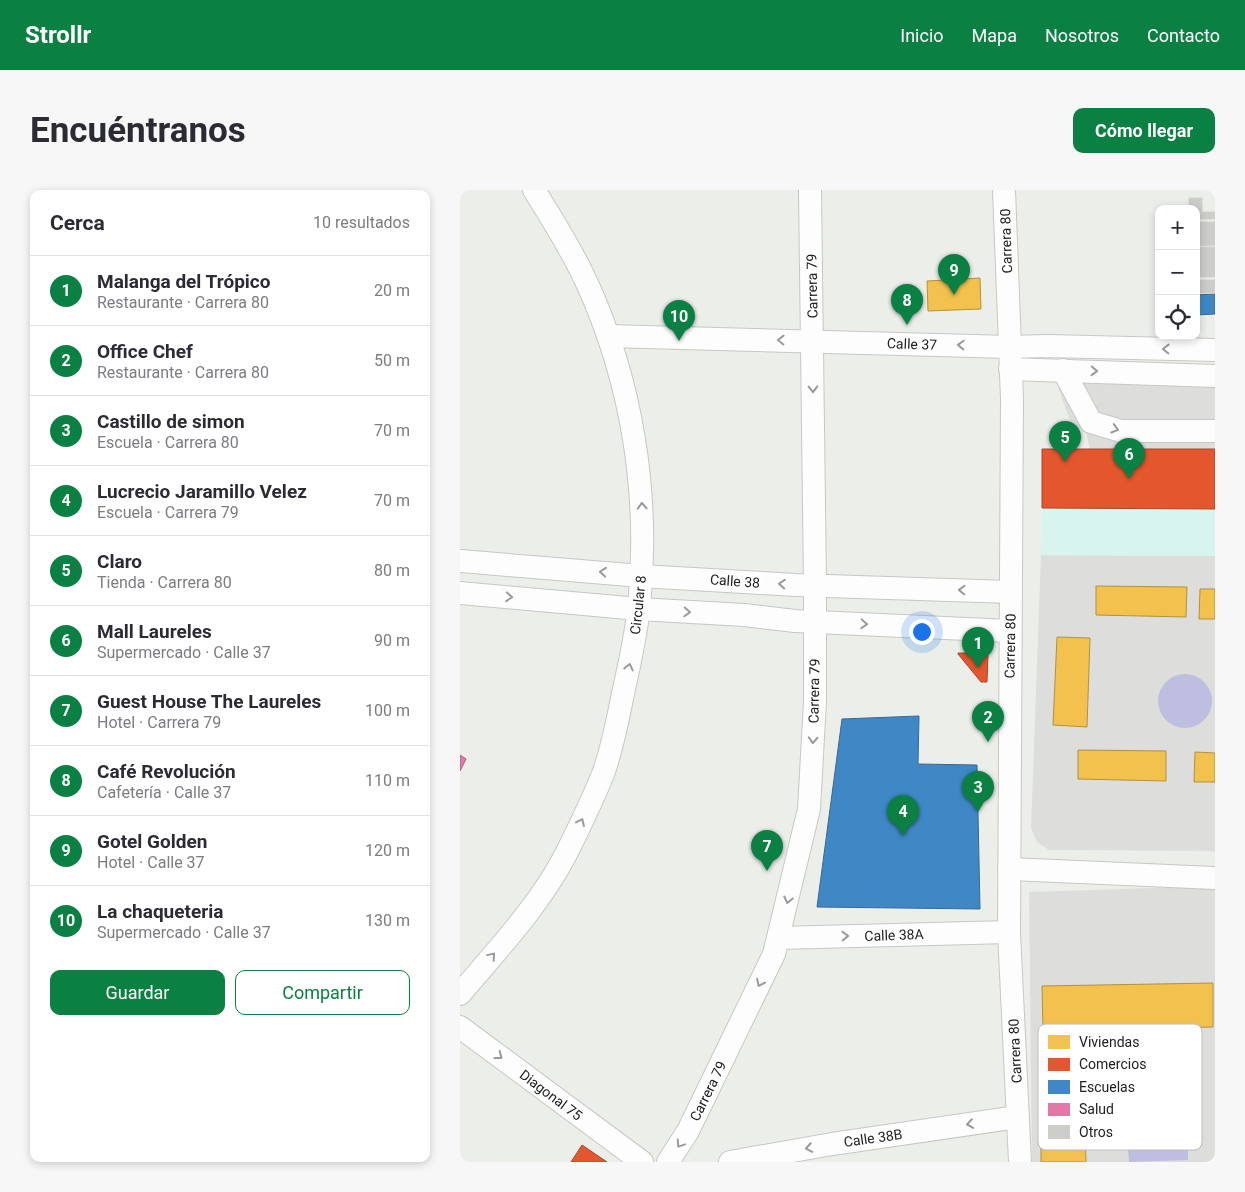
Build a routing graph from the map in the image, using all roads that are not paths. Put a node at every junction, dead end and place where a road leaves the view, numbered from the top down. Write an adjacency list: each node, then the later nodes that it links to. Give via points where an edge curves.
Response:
1 (534, 190): 4 (street, Circular 8, via 560,230)
2 (810, 190): 5 (street, Carrera 79)
3 (1004, 190): 6 (street, Carrera 80)
4 (608, 336): 5 (street, Calle 37, one-way to 4); 13 (street, Circular 8, one-way to 4, via 642,514 637,454 626,394)
5 (812, 341): 6 (street, Calle 37, one-way to 5); 14 (street, Carrera 79, one-way to 14)
6 (1010, 347): 7 (street, Calle 37, one-way to 6); 8 (street, Carrera 80)
7 (1215, 350)
8 (1010, 369): 9 (street); 15 (street, Carrera 80)
9 (1063, 370): 10 (street, one-way to 10); 11 (street, one-way to 11, via 1091,422 1121,431)
10 (1215, 376)
11 (1215, 431)
12 (460, 561): 13 (street, Calle 38, one-way to 12)
13 (642, 576): 14 (street, Calle 38, one-way to 13); 17 (street, Circular 8)
14 (816, 585): 15 (street, Calle 38, one-way to 14); 18 (street, Carrera 79)
15 (1011, 592): 19 (street, Carrera 80)
16 (460, 593): 17 (street, one-way to 17)
17 (639, 609): 18 (street, one-way to 18); 24 (street, Circular 8, one-way to 17, via 545,890 570,846 603,773 611,746)
18 (815, 622): 19 (street, one-way to 19); 23 (street, Carrera 79, one-way to 23, via 815,701 809,809)
19 (1010, 632): 20 (street, Carrera 80)
20 (1009, 869): 21 (street); 22 (street, Carrera 80)
21 (1215, 878)
22 (1010, 932): 23 (street, Calle 38A, one-way to 22); 26 (street, Carrera 80)
23 (779, 938): 28 (street, Carrera 79, one-way to 28, via 688,1131)
24 (460, 994)
25 (460, 1027): 27 (street, Diagonal 75, one-way to 27)
26 (1018, 1117): 29 (street, Calle 38B, one-way to 29); 30 (street, Carrera 80)
27 (642, 1162)
28 (668, 1162)
29 (730, 1162)
30 (1020, 1162)

